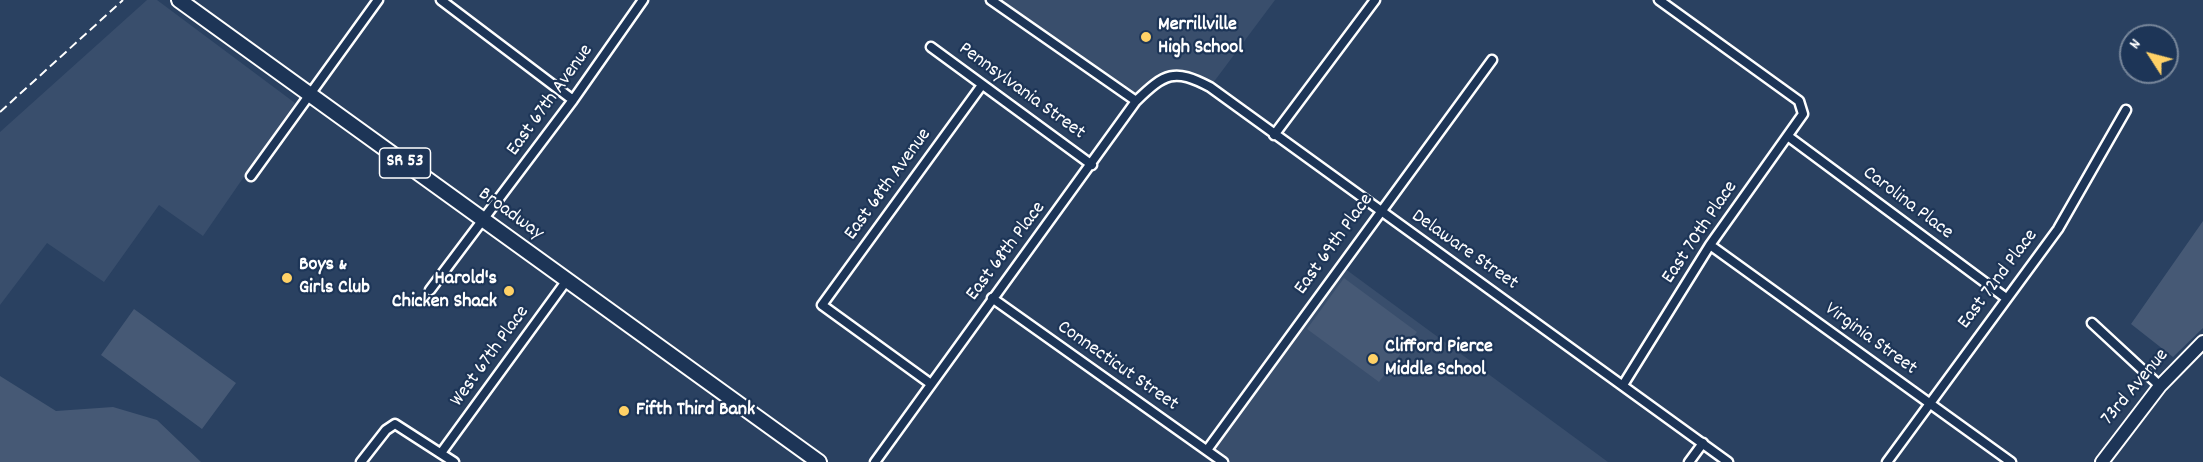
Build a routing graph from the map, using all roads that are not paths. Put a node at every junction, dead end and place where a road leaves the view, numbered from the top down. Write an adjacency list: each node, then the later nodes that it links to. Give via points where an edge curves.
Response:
1 (179, 0): 12 (main road, Broadway / SR 53)
2 (378, 0): 12 (street)
3 (441, 0): 13 (street)
4 (643, 0): 13 (street, East 67th Avenue)
5 (991, 0): 14 (street)
6 (1375, 0): 16 (street)
7 (1659, 0): 17 (street, East 70th Place, via 1799,101 1803,114)
8 (931, 47): 11 (street, Pennsylvania Street)
9 (1492, 60): 20 (street, East 69th Place)
10 (1177, 74): 14 (street, East 68th Place, via 1154,84); 16 (street, Delaware Street, via 1210,87)
11 (982, 85): 18 (street, Pennsylvania Street); 29 (street, East 68th Avenue, via 822,305)
12 (310, 94): 19 (street); 21 (main road, Broadway / SR 53)
13 (573, 100): 21 (street, East 67th Avenue)
14 (1136, 101): 18 (street, East 68th Place)
15 (2126, 111): 26 (street, East 72nd Place, via 2058,230)
16 (1274, 135): 20 (street, Delaware Street)
17 (1789, 136): 22 (street, East 70th Place); 26 (street, Carolina Place)
18 (1092, 165): 25 (street, East 68th Place)
19 (252, 176)
20 (1379, 211): 30 (street, Delaware Street); 34 (street, East 69th Place)
21 (484, 220): 23 (main road, Broadway / SR 53); 24 (street, East 67th Avenue)
22 (1710, 245): 30 (street, East 70th Place); 32 (street, Virginia Street)
23 (567, 280): 35 (street, West 67th Place); 38 (main road, Broadway / SR 53)
24 (430, 290)
25 (992, 298): 29 (street, East 68th Place); 34 (street, Connecticut Street)
26 (2006, 298): 32 (street, East 72nd Place)
27 (2092, 323): 31 (street)
28 (2203, 342): 31 (main road, 73rd Avenue)
29 (931, 384): 39 (street, East 68th Place)
30 (1623, 385): 33 (street, Delaware Street)
31 (2160, 386): 45 (main road, 73rd Avenue)
32 (1929, 403): 43 (street, East 72nd Place); 44 (street, Virginia Street)
33 (1703, 443): 41 (street); 42 (street, Delaware Street)
34 (1207, 450): 40 (street, Connecticut Street)
35 (441, 453): 36 (street, via 395,424); 37 (street)
36 (361, 462)
37 (454, 462)
38 (819, 462)
39 (875, 462)
40 (1223, 462)
41 (1689, 462)
42 (1728, 462)
43 (1887, 462)
44 (2011, 462)
45 (2102, 462)

